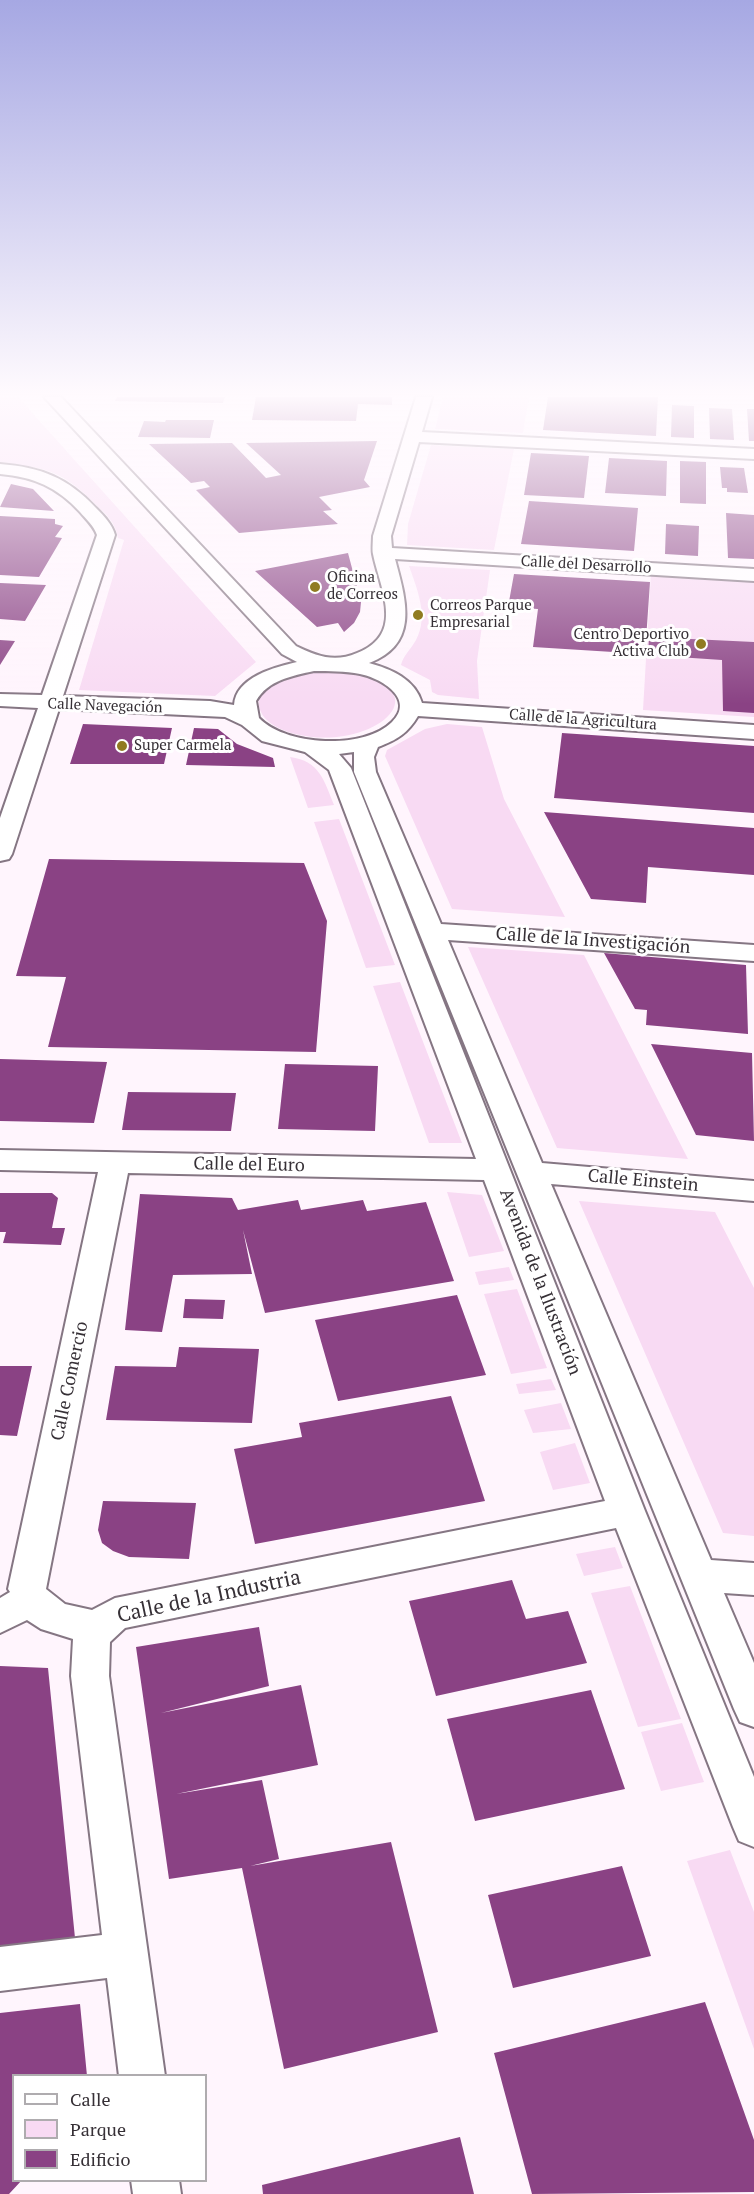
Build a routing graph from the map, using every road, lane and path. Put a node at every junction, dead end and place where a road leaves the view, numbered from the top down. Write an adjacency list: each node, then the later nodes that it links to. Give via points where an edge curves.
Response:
1 (78, 499): 13 (street, via 106,535)
2 (128, 499): 10 (street, via 271,657 271,668)
3 (148, 499): 8 (street, via 289,650 313,662)
4 (393, 499): 5 (street, via 382,536)
5 (382, 553): 6 (street, Calle del Desarrollo); 7 (street, via 397,600 398,621)
6 (754, 575)
7 (380, 651): 8 (street, via 363,660); 9 (street)
8 (337, 665): 9 (street); 10 (street, via 291,669)
9 (384, 675): 15 (street, via 400,684 410,698)
10 (264, 680): 11 (street)
11 (248, 695): 14 (street, Calle Navegación, via 231,704); 16 (street, via 244,708)
12 (0, 700): 13 (street, Calle Navegación)
13 (48, 704): 14 (street, Calle Navegación); 20 (street)
14 (210, 708): 16 (street, Calle Navegación, via 231,711)
15 (411, 709): 17 (street, Calle de la Agricultura); 18 (street, via 401,726)
16 (248, 720): 19 (street, Calle Navegación, via 261,732)
17 (754, 732)
18 (369, 742): 19 (street); 21 (street, Avenida de la Ilustración, via 363,757 365,772)
19 (313, 748): 25 (street, Avenida de la Ilustración, via 340,768)
20 (0, 854)
21 (432, 931): 22 (street, Calle de la Investigación); 26 (street, Avenida de la Ilustración)
22 (754, 953)
23 (0, 1160): 24 (street, Calle del Euro)
24 (115, 1162): 25 (street, Calle del Euro); 31 (street, Calle Comercio, via 27,1589)
25 (497, 1170): 28 (street, Avenida de la Ilustración)
26 (532, 1172): 27 (street, Calle Einstein); 29 (street, Avenida de la Ilustración)
27 (754, 1191)
28 (627, 1511): 32 (street, Calle de la Industria, via 115,1614); 34 (street, Avenida de la Ilustración)
29 (699, 1575): 30 (street); 33 (street, Avenida de la Ilustración)
30 (754, 1579)
31 (15, 1609): 32 (street, Calle Comercio, via 40,1610 61,1620)
32 (96, 1627): 35 (street, Calle de la Industria, via 90,1647 90,1676)
33 (754, 1709)
34 (754, 1827)
35 (127, 1954): 36 (street); 37 (street, Calle de la Industria)
36 (0, 1970)
37 (142, 2074)

